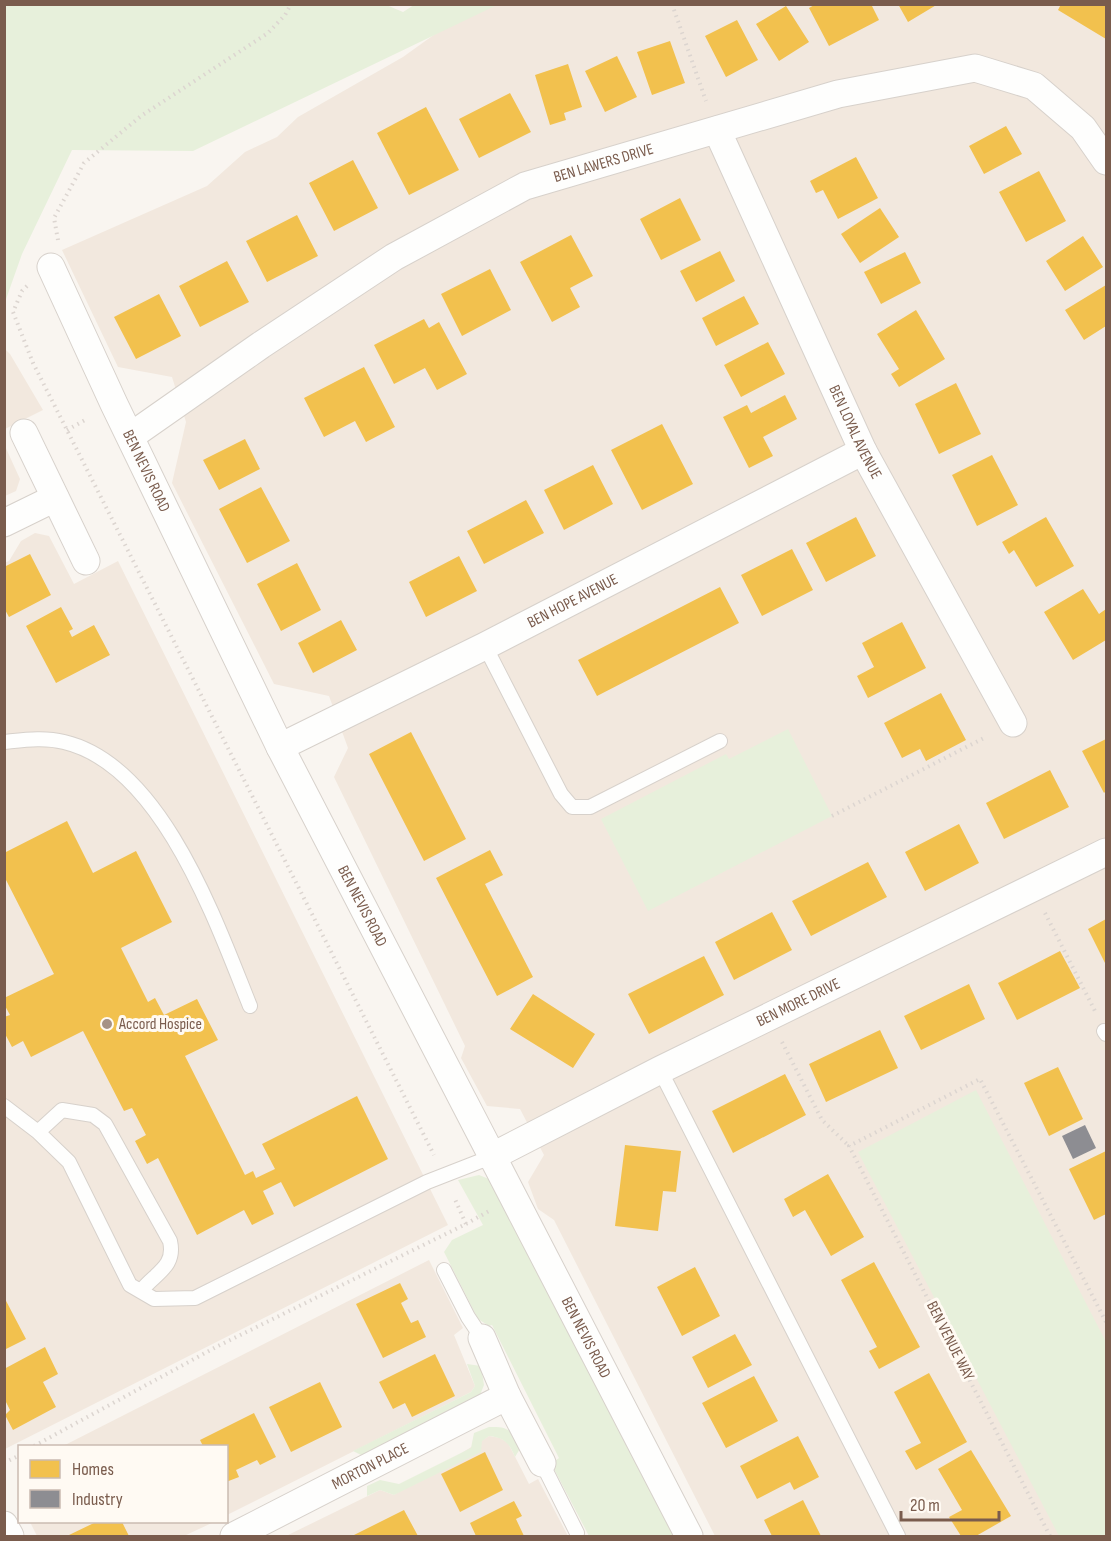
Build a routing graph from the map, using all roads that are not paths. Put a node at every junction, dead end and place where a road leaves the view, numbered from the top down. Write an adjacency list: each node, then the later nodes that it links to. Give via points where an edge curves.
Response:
1 (717, 130): 2 (street, BEN LAWERS DRIVE, via 838,94 975,68 1034,86 1083,128); 5 (street, BEN LAWERS DRIVE, via 525,186 394,257); 6 (street, BEN LOYAL AVENUE)
2 (1107, 161)
3 (51, 267): 5 (street, BEN NEVIS ROAD)
4 (24, 433): 7 (street)
5 (131, 436): 14 (street, BEN NEVIS ROAD)
6 (863, 451): 10 (street, BEN HOPE AVENUE); 11 (street, BEN LOYAL AVENUE)
7 (54, 498): 8 (street); 9 (street)
8 (4, 524)
9 (86, 561)
10 (485, 646): 12 (lane, via 561,794 572,807 590,807); 14 (street, BEN HOPE AVENUE)
11 (1013, 723)
12 (720, 741)
13 (4, 742): 16 (lane, via 64,742 95,754 146,797 177,844 215,921)
14 (280, 747): 20 (street, BEN NEVIS ROAD)
15 (1107, 852): 17 (street, BEN MORE DRIVE)
16 (250, 1006)
17 (660, 1071): 20 (street, BEN MORE DRIVE); 31 (lane)
18 (4, 1106): 19 (lane)
19 (38, 1132): 22 (lane, via 69,1162 130,1285); 22 (lane, via 62,1110 93,1115 105,1124 172,1249 169,1264)
20 (491, 1157): 22 (lane, via 427,1182 195,1298 154,1299); 30 (street, BEN NEVIS ROAD)
21 (444, 1270): 23 (lane)
22 (141, 1291)
23 (482, 1338): 24 (street)
24 (507, 1396): 25 (street); 29 (street, MORTON PLACE)
25 (542, 1463): 27 (lane)
26 (4, 1525): 28 (street)
27 (577, 1533)
28 (10, 1536)
29 (234, 1536)
30 (689, 1536)
31 (898, 1536)

